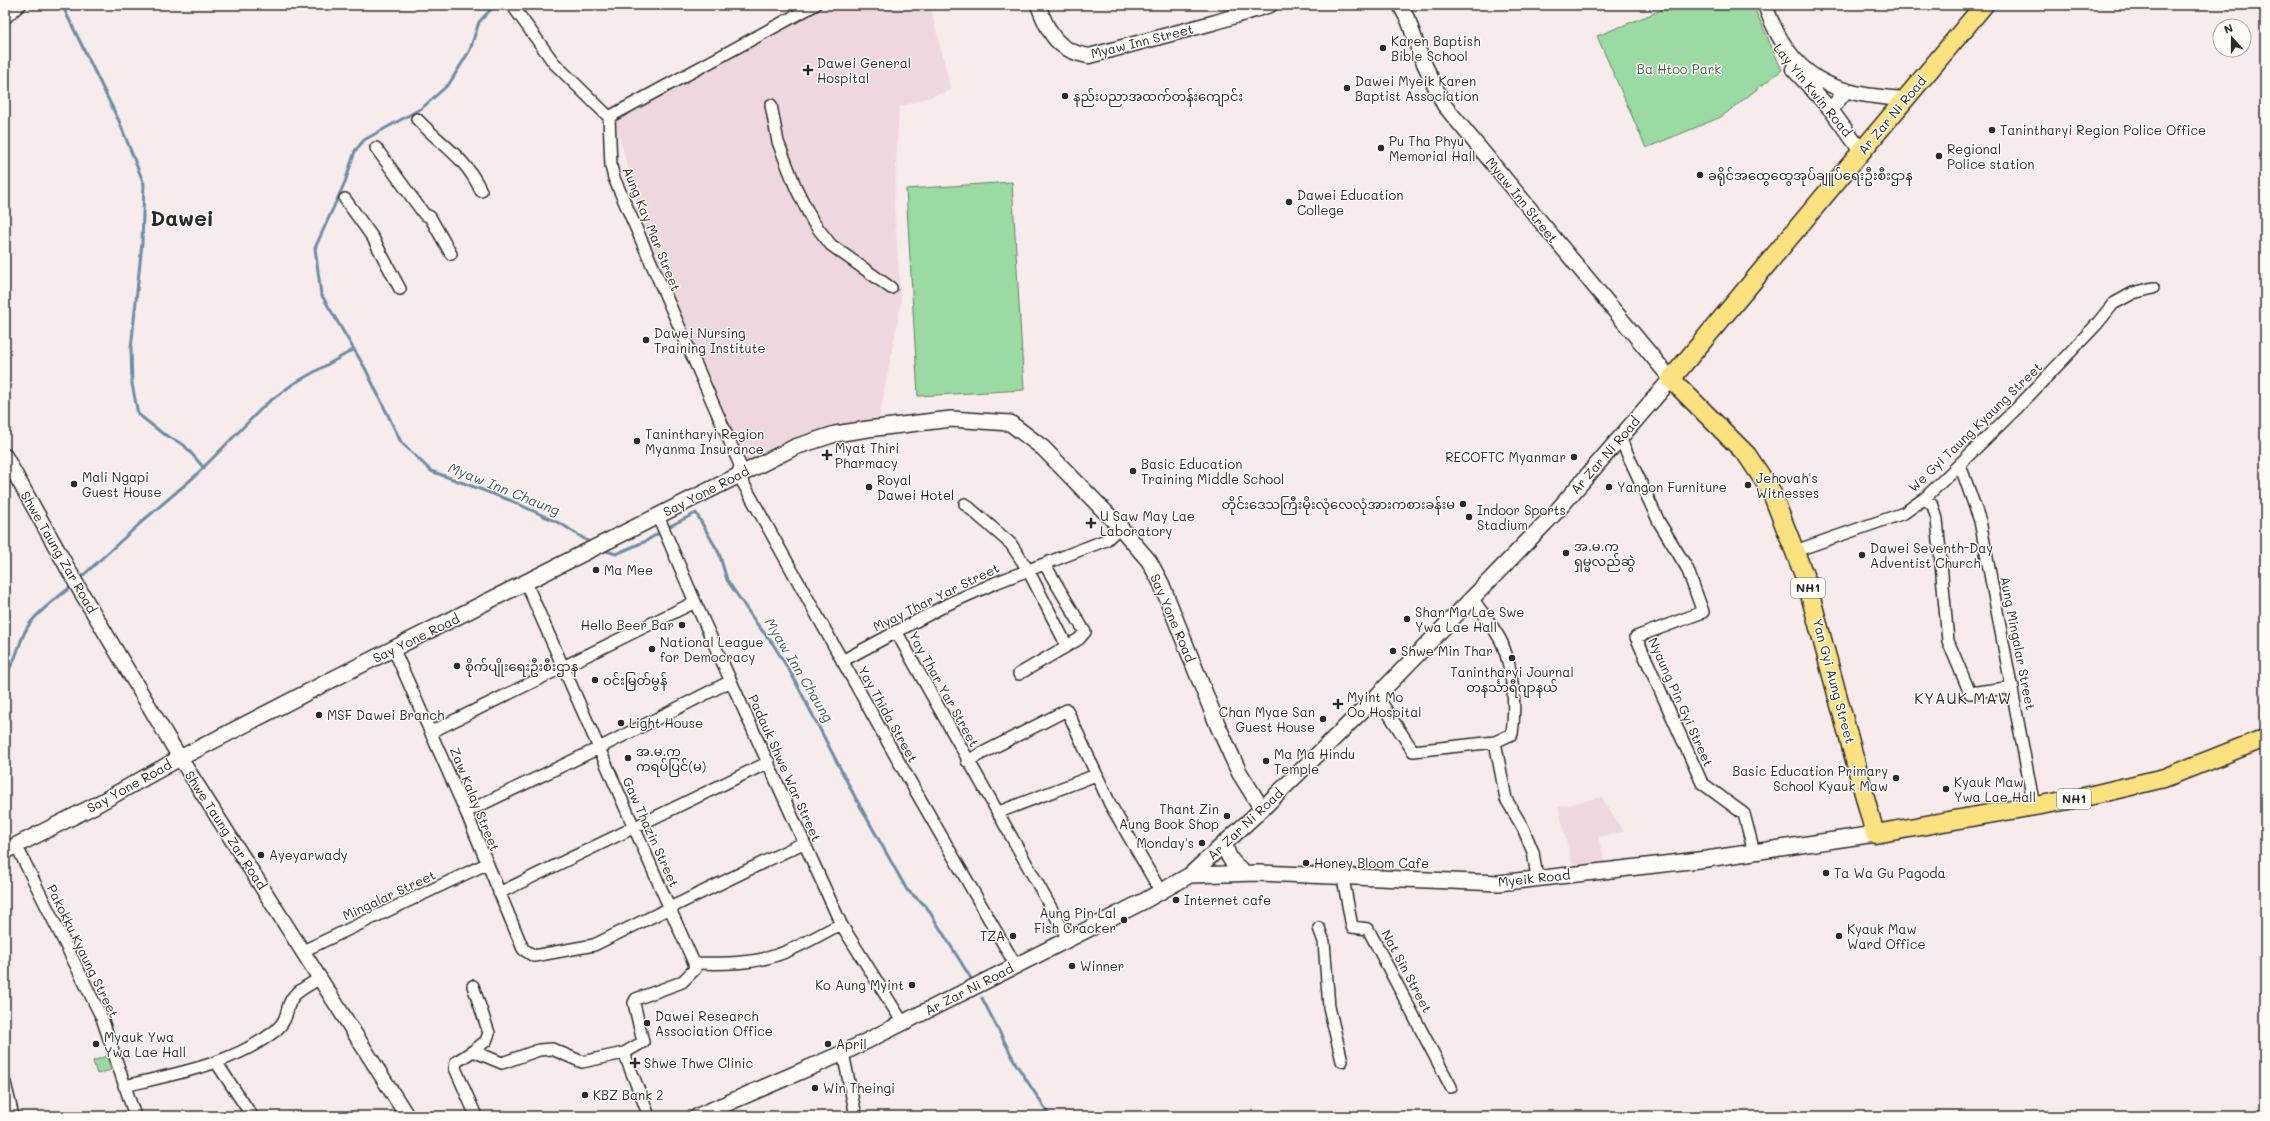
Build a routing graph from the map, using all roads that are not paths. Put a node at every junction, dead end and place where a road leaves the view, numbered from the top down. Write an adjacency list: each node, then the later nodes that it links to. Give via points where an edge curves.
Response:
1 (20, 5): 11 (street)
2 (512, 5): 17 (street, via 554,63)
3 (816, 5): 17 (street)
4 (1038, 5): 5 (street, Myaw Inn Street, via 1045,23 1061,47 1073,54 1089,56)
5 (1270, 5)
6 (1400, 5): 12 (street, Myaw Inn Street)
7 (1408, 5): 12 (street)
8 (1757, 5): 16 (street, Lay Yin Kwin Road, via 1766,30 1778,49 1809,88)
9 (1765, 5): 13 (street, Lay Yin Kwin Road, via 1773,26 1797,64 1814,78)
10 (1984, 5): 14 (highway, Ar Zar Ni Road)
11 (5, 18)
12 (1409, 22): 27 (street, Myaw Inn Street, via 1421,57 1444,105)
13 (1846, 90): 14 (street, Lay Yin Kwin Road, via 1876,97); 16 (street)
14 (1906, 99): 20 (highway, Ar Zar Ni Road)
15 (771, 105): 24 (street, via 778,142 813,222 831,245)
16 (1831, 110): 20 (street, Lay Yin Kwin Road)
17 (609, 117): 31 (street, Aung Kay Mar Street, via 611,166 614,178 740,465)
18 (417, 119): 21 (street, via 463,161)
19 (376, 148): 23 (street, via 424,214 430,217)
20 (1862, 151): 27 (highway, Ar Zar Ni Road)
21 (482, 191)
22 (345, 199): 26 (street, via 373,238)
23 (452, 254)
24 (891, 288)
25 (2153, 288): 30 (street, We Gyi Taung Kyaung Street, via 2133,293 2113,304 2097,324)
26 (400, 289)
27 (1671, 379): 28 (main road, Ar Zar Ni Road); 36 (highway, Yan Gyi Aung Street / NH1, via 1747,455 1771,491)
28 (1620, 438): 40 (main road, Ar Zar Ni Road, via 1556,512); 68 (street, Nyaung Pin Gyi Street, via 1659,522 1687,568 1703,612 1636,637 1702,783 1744,814)
29 (5, 456): 55 (street, Shwe Taung Zar Road, via 81,592)
30 (1960, 465): 32 (street, We Gyi Taung Kyaung Street); 49 (street, Aung Mingalar Street, via 1980,521)
31 (738, 474): 34 (main road, Say Yone Road); 35 (main road, Say Yone Road, via 795,447 835,434 951,419 1010,423 1043,448); 45 (street, Yay Thida Street)
32 (1925, 498): 36 (street, We Gyi Taung Kyaung Street, via 1904,513); 49 (street, via 1933,506 1936,519 1948,641 1970,693)
33 (965, 504): 38 (street, via 1011,544)
34 (658, 516): 39 (main road, Say Yone Road); 41 (street, Padauk Shwe War Street)
35 (1120, 527): 37 (street, Myay Thar Yar Street, via 1106,540); 60 (main road, Say Yone Road, via 1148,561 1161,583 1218,726 1239,772)
36 (1795, 551): 64 (highway, Yan Gyi Aung Street / NH1, via 1817,620)
37 (1045, 565): 38 (street, Myay Thar Yar Street); 43 (street, via 1085,632)
38 (1028, 570): 42 (street, Myay Thar Yar Street, via 948,604); 43 (street)
39 (526, 583): 44 (main road, Say Yone Road); 46 (street, Gaw Thazin Street)
40 (1473, 599): 50 (main road, Ar Zar Ni Road); 53 (street, via 1501,643 1512,682 1512,734)
41 (695, 602): 46 (street); 48 (street, Padauk Shwe War Street)
42 (896, 631): 45 (street, Myay Thar Yar Street); 56 (street, Yay Thar Yar Street)
43 (1067, 646): 47 (street)
44 (394, 650): 51 (street, Zaw Kalay Street); 55 (main road, Say Yone Road)
45 (842, 661): 82 (street, Yay Thida Street)
46 (563, 667): 51 (street); 54 (street, Gaw Thazin Street)
47 (1019, 674)
48 (730, 681): 54 (street); 57 (street, Padauk Shwe War Street)
49 (2013, 687): 59 (street, Aung Mingalar Street)
50 (1377, 696): 53 (street, via 1413,752); 60 (main road, Ar Zar Ni Road)
51 (431, 732): 61 (street, Zaw Kalay Street)
52 (2265, 738): 59 (highway, NH1, via 2164,778)
53 (1494, 742): 72 (street, via 1506,799 1533,852)
54 (599, 748): 61 (street); 63 (street, Gaw Thazin Street)
55 (180, 758): 67 (main road, Say Yone Road, via 94,806); 80 (street, Shwe Taung Zar Road)
56 (967, 761): 58 (street, Yay Thar Yar Street, via 1067,710); 62 (street, Yay Thar Yar Street)
57 (769, 762): 63 (street); 65 (street, Padauk Shwe War Street)
58 (1096, 775): 62 (street); 74 (street, Yay Thar Yar Street)
59 (2034, 806): 64 (highway, NH1)
60 (1262, 809): 66 (main road, Ar Zar Ni Road)
61 (466, 812): 69 (street, Zaw Kalay Street)
62 (999, 812): 79 (street, Yay Thar Yar Street)
63 (634, 829): 75 (street); 76 (street, Gaw Thazin Street)
64 (1875, 834): 68 (main road, Myeik Road)
65 (803, 843): 76 (street); 77 (street, Padauk Shwe War Street)
66 (1225, 843): 70 (main road, via 1226,853 1232,863); 71 (main road, Ar Zar Ni Road)
67 (10, 848): 92 (street, Pakokku Kyaung Street, via 102,1018)
68 (1754, 852): 72 (main road, Myeik Road)
69 (486, 864): 75 (street, Zaw Kalay Street); 80 (street, Mingalar Street)
70 (1245, 873): 71 (main road, Myeik Road); 73 (main road, Myeik Road)
71 (1190, 875): 74 (main road, Ar Zar Ni Road)
72 (1537, 877): 73 (main road, Myeik Road, via 1499,883)
73 (1343, 878): 93 (street, Nat Sin Street, via 1352,927 1368,928)
74 (1161, 892): 79 (main road, Ar Zar Ni Road)
75 (499, 893): 76 (street, Zaw Kalay Street, via 523,949 534,956 594,945)
76 (669, 908): 81 (street, Gaw Thazin Street)
77 (841, 924): 81 (street, via 777,955 756,960); 85 (street, Padauk Shwe War Street)
78 (1319, 928): 89 (street, via 1324,942 1329,1007)
79 (1068, 939): 82 (main road, Ar Zar Ni Road)
80 (303, 951): 83 (street, Shwe Taung Zar Road)
81 (694, 963): 87 (street, via 694,972 682,982 636,999 634,1003 642,1042)
82 (1016, 966): 85 (main road, Ar Zar Ni Road)
83 (320, 978): 90 (street, via 293,997 286,1019 275,1030 261,1040); 98 (street, Shwe Taung Zar Road)
84 (473, 986): 86 (street, via 488,1033 486,1041)
85 (903, 1023): 88 (main road, Ar Zar Ni Road)
86 (472, 1051): 87 (street, via 502,1063 539,1050 552,1049 582,1062); 99 (street, via 456,1062 455,1068)
87 (624, 1053): 100 (street)
88 (843, 1053): 94 (main road, Ar Zar Ni Road); 102 (street)
89 (1342, 1061)
90 (216, 1062): 92 (street); 97 (street)
91 (5, 1083): 95 (street)
92 (124, 1086): 96 (street, Pakokku Kyaung Street)
93 (1451, 1087)
94 (714, 1113): 101 (main road, Ar Zar Ni Road)
95 (13, 1116)
96 (135, 1116)
97 (252, 1116)
98 (407, 1116)
99 (476, 1116)
100 (649, 1116)
101 (698, 1116)
102 (856, 1116)

